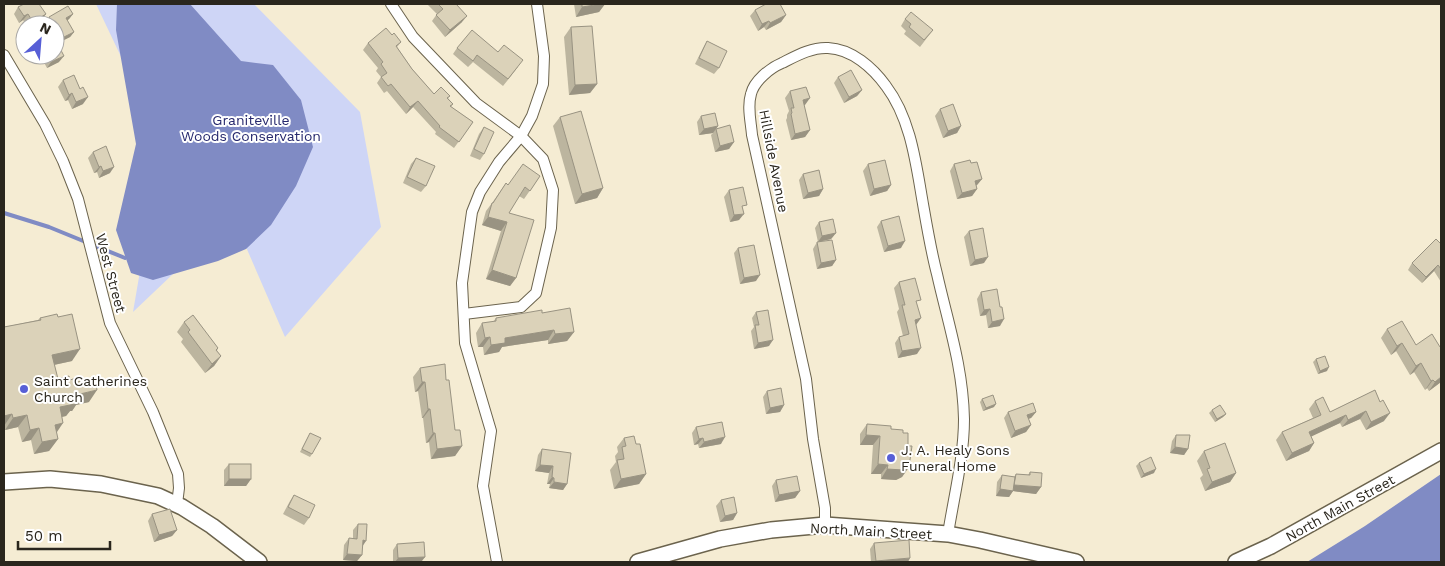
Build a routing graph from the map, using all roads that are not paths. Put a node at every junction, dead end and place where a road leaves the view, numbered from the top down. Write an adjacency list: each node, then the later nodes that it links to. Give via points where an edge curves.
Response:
1 (391, 4): 4 (street, via 413,36 476,103)
2 (537, 4): 4 (street, via 544,56 543,84)
3 (4, 54): 8 (street, West Street, via 45,124 78,199 110,323 153,412 178,474)
4 (521, 136): 5 (street, via 494,170 472,212 462,283); 5 (street, via 543,158 553,190 551,228 536,293 522,307)
5 (464, 314): 12 (street, via 465,343 491,431 483,486)
6 (1441, 451): 15 (main road, North Main Street, via 1271,546)
7 (4, 482): 8 (main road, via 50,479 101,484 158,496)
8 (177, 504): 11 (main road)
9 (825, 525): 10 (main road, North Main Street); 10 (street, Hillside Avenue, via 806,379 752,135 749,108 754,85 772,68 803,53 830,48 857,57 886,85 907,129 916,163 937,275 955,344 964,416 962,451); 13 (main road, North Main Street, via 720,539)
10 (948, 534): 14 (main road, North Main Street)
11 (259, 562)
12 (497, 562)
13 (638, 562)
14 (1076, 562)
15 (1236, 562)

